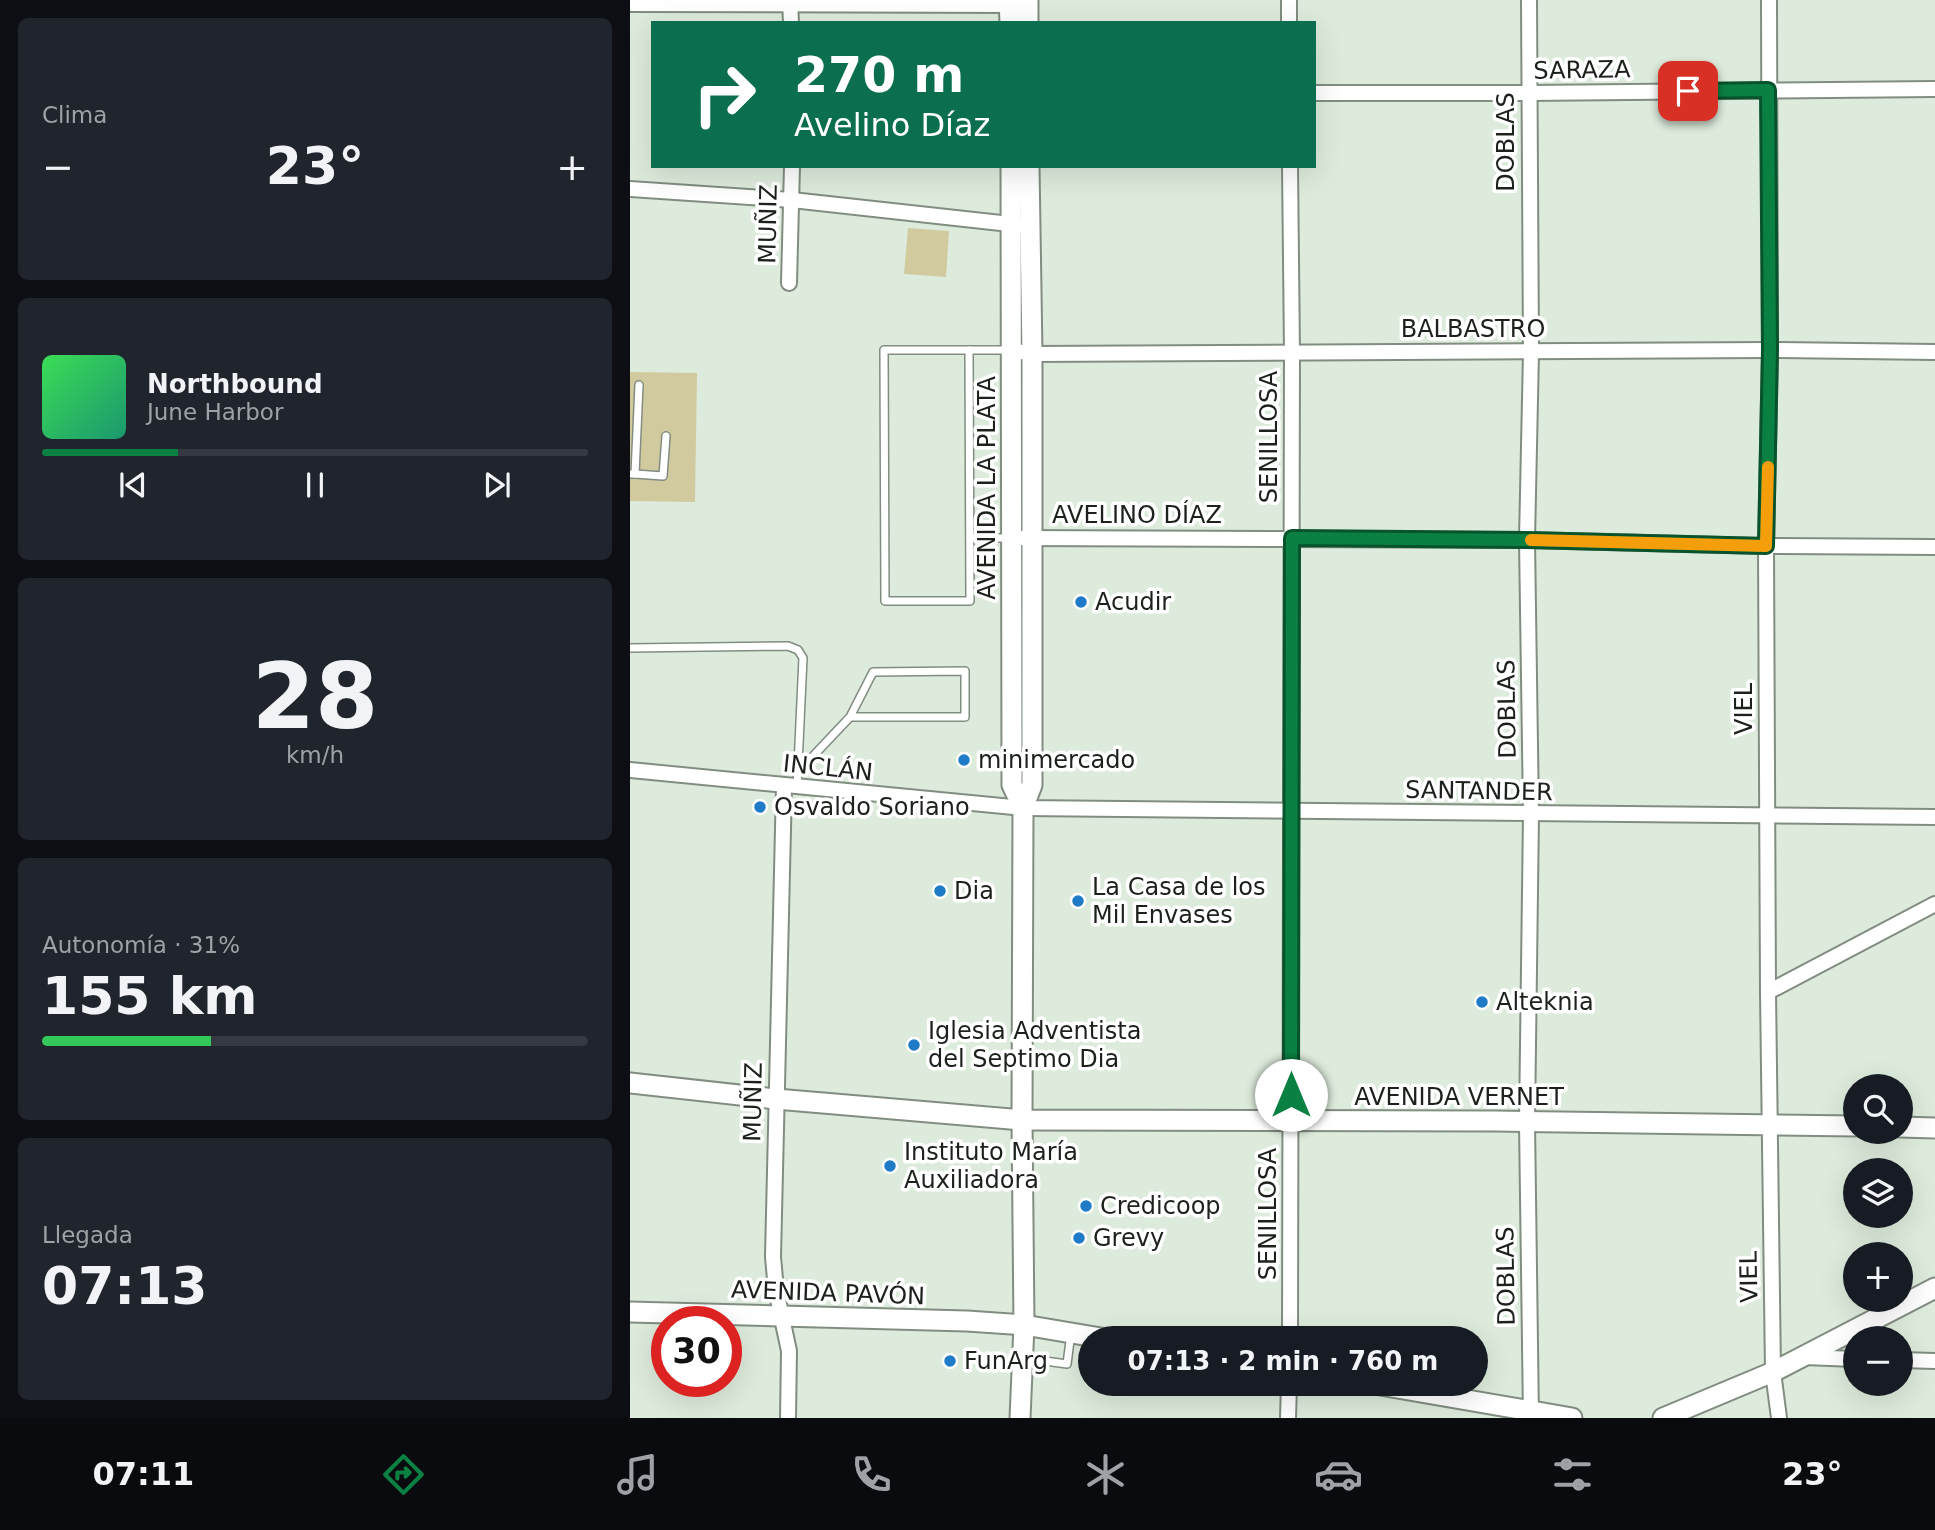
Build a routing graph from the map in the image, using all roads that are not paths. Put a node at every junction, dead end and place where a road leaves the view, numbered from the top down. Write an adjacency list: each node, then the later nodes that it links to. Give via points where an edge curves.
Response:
1 (1289, 0): 8 (street)
2 (1529, 0): 12 (street, DOBLAS)
3 (1769, 0): 10 (street, VIEL)
4 (790, 2): 5 (street); 6 (street); 7 (street)
5 (630, 4)
6 (1019, 9)
7 (790, 21)
8 (1289, 21)
9 (1935, 89): 10 (street, SARAZA)
10 (1768, 90): 12 (street, SARAZA); 23 (street, VIEL)
11 (1316, 93): 12 (street, SARAZA)
12 (1529, 93): 25 (street, DOBLAS)
13 (792, 168): 18 (street, MUÑIZ)
14 (1011, 168): 19 (main road, AVENIDA LA PLATA)
15 (1029, 168): 19 (main road, AVENIDA LA PLATA)
16 (1290, 168): 24 (street, SENILLOSA)
17 (630, 189): 18 (street)
18 (792, 200): 19 (street); 20 (street, MUÑIZ)
19 (1020, 225): 22 (main road, AVENIDA LA PLATA); 27 (main road, AVENIDA LA PLATA)
20 (789, 283)
21 (969, 350): 22 (lane); 34 (lane); 34 (lane, via 884,350 885,601 970,601)
22 (1011, 350): 27 (street, BALBASTRO); 35 (main road, AVENIDA LA PLATA)
23 (1770, 350): 25 (street, BALBASTRO); 26 (street, BALBASTRO); 38 (street, VIEL)
24 (1292, 352): 25 (street, BALBASTRO); 27 (street, BALBASTRO); 36 (street, SENILLOSA)
25 (1531, 352): 37 (street, DOBLAS)
26 (1935, 352)
27 (1032, 354): 33 (main road, AVENIDA LA PLATA)
28 (639, 385): 30 (lane)
29 (630, 417): 30 (lane)
30 (637, 425): 32 (lane)
31 (666, 436): 32 (lane, via 663,476)
32 (632, 474)
33 (1032, 537): 35 (street, AVELINO DÍAZ); 36 (street, AVELINO DÍAZ); 45 (main road, AVENIDA LA PLATA, via 1032,785)
34 (970, 538): 35 (lane)
35 (1011, 538): 45 (main road, AVENIDA LA PLATA, via 1012,785)
36 (1292, 538): 37 (street, AVELINO DÍAZ); 46 (street, SENILLOSA)
37 (1527, 540): 38 (street, AVELINO DÍAZ); 47 (street, DOBLAS)
38 (1766, 546): 39 (street, AVELINO DÍAZ); 48 (street, VIEL)
39 (1935, 547)
40 (630, 648): 43 (lane, via 788,646 798,650 803,658)
41 (850, 718): 41 (lane, via 873,672 965,671 965,717); 43 (lane)
42 (630, 770): 44 (street, INCLÁN)
43 (799, 771): 44 (lane)
44 (791, 787): 45 (street, INCLÁN); 53 (street, MUÑIZ)
45 (1023, 808): 46 (street, SANTANDER); 54 (main road, AVENIDA LA PLATA)
46 (1292, 811): 47 (street, SANTANDER); 55 (street, SENILLOSA)
47 (1531, 814): 48 (street, SANTANDER); 56 (street, DOBLAS)
48 (1767, 814): 49 (street, SANTANDER); 51 (street, VIEL)
49 (1935, 817)
50 (1935, 904): 51 (street)
51 (1768, 992): 57 (street, VIEL)
52 (630, 1083): 53 (main road, AVENIDA VERNET)
53 (776, 1099): 54 (main road, AVENIDA VERNET); 63 (street, MUÑIZ, via 773,1256)
54 (1022, 1120): 55 (main road, AVENIDA VERNET); 64 (main road, AVENIDA LA PLATA)
55 (1291, 1120): 56 (main road, AVENIDA VERNET); 65 (street, SENILLOSA)
56 (1527, 1122): 57 (main road, AVENIDA VERNET); 76 (street, DOBLAS)
57 (1769, 1124): 58 (main road, AVENIDA VERNET); 73 (street, VIEL)
58 (1843, 1126)
59 (1913, 1127): 60 (main road)
60 (1935, 1128)
61 (1935, 1288): 68 (main road)
62 (630, 1312): 63 (main road, AVENIDA PAVÓN)
63 (782, 1315): 64 (main road, AVENIDA PAVÓN); 77 (street, MUÑIZ, via 789,1351)
64 (1024, 1325): 66 (main road, AVENIDA PAVÓN); 69 (main road, AVENIDA LA PLATA)
65 (1290, 1326)
66 (1071, 1333): 67 (main road, AVENIDA PAVÓN); 69 (lane, via 1067,1364)
67 (1078, 1334)
68 (1802, 1357): 70 (street); 73 (main road)
69 (1022, 1358): 78 (main road, AVENIDA LA PLATA)
70 (1843, 1359)
71 (1913, 1360): 72 (street)
72 (1935, 1361)
73 (1773, 1372): 81 (main road); 82 (street, VIEL)
74 (1289, 1396): 79 (street)
75 (1437, 1396): 76 (main road)
76 (1531, 1414): 80 (main road)
77 (788, 1418)
78 (1020, 1418)
79 (1288, 1418)
80 (1572, 1418)
81 (1663, 1418)
82 (1779, 1418)

